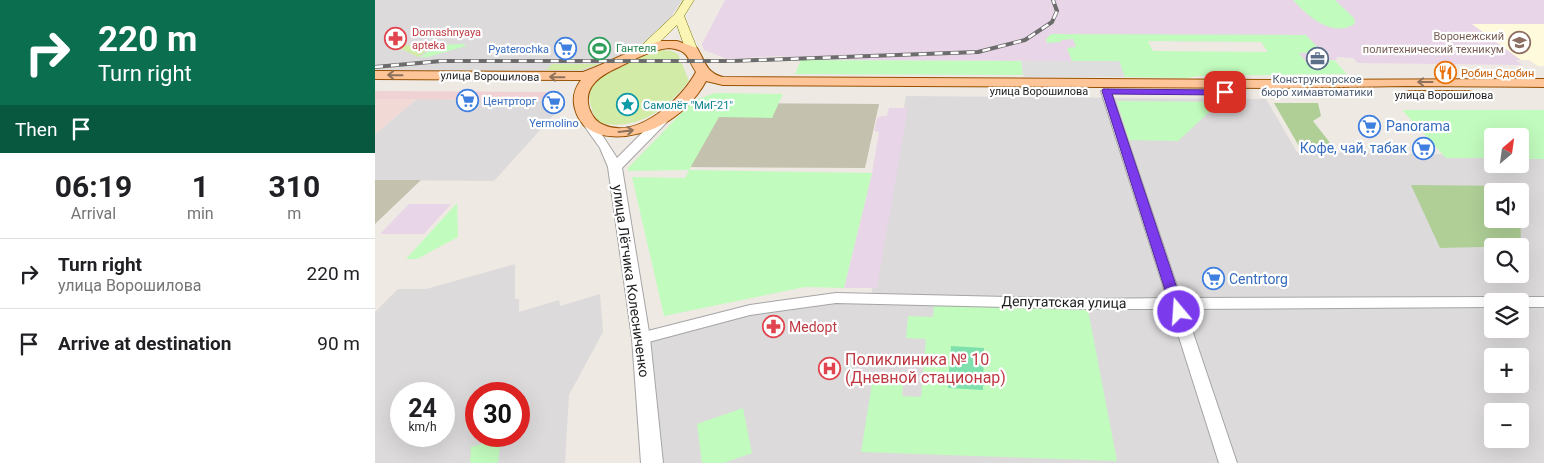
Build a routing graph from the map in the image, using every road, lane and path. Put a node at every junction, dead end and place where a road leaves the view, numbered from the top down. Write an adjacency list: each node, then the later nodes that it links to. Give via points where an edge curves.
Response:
1 (689, 0): 2 (main road)
2 (679, 16): 3 (main road); 4 (main road)
3 (646, 48): 4 (main road, улица Ворошилова, via 675,44); 5 (main road, улица Ворошилова)
4 (692, 50): 6 (main road)
5 (605, 69): 7 (main road, улица Ворошилова, one-way to 7, via 584,76 567,77); 14 (main road, улица Ворошилова, via 585,84)
6 (703, 74): 8 (main road, улица Ворошилова, one-way to 6, via 729,81 715,80); 15 (main road, улица Ворошилова)
7 (375, 75)
8 (1465, 82): 9 (main road, улица Ворошилова); 13 (main road)
9 (1544, 83)
10 (375, 86): 14 (main road, улица Ворошилова, via 557,88)
11 (1106, 91): 13 (main road, улица Ворошилова); 15 (main road, улица Ворошилова, via 729,90 708,91); 19 (street)
12 (1544, 94): 13 (main road, улица Ворошилова)
13 (1481, 95)
14 (580, 98): 17 (main road)
15 (685, 99): 16 (main road, улица Ворошилова)
16 (663, 118): 17 (main road, улица Ворошилова, one-way to 16, via 611,132 625,131 639,129); 18 (street, улица Лётчика Колесниченко)
17 (589, 124): 18 (street, via 607,148)
18 (615, 167): 23 (street, улица Лётчика Колесниченко)
19 (1175, 302): 20 (street, Депутатская улица); 23 (street, Депутатская улица, via 1091,304 836,298 750,310); 25 (street)
20 (1484, 302)
21 (1529, 302): 22 (street)
22 (1544, 302)
23 (641, 338): 24 (street, улица Лётчика Колесниченко)
24 (652, 463)
25 (1228, 463)

